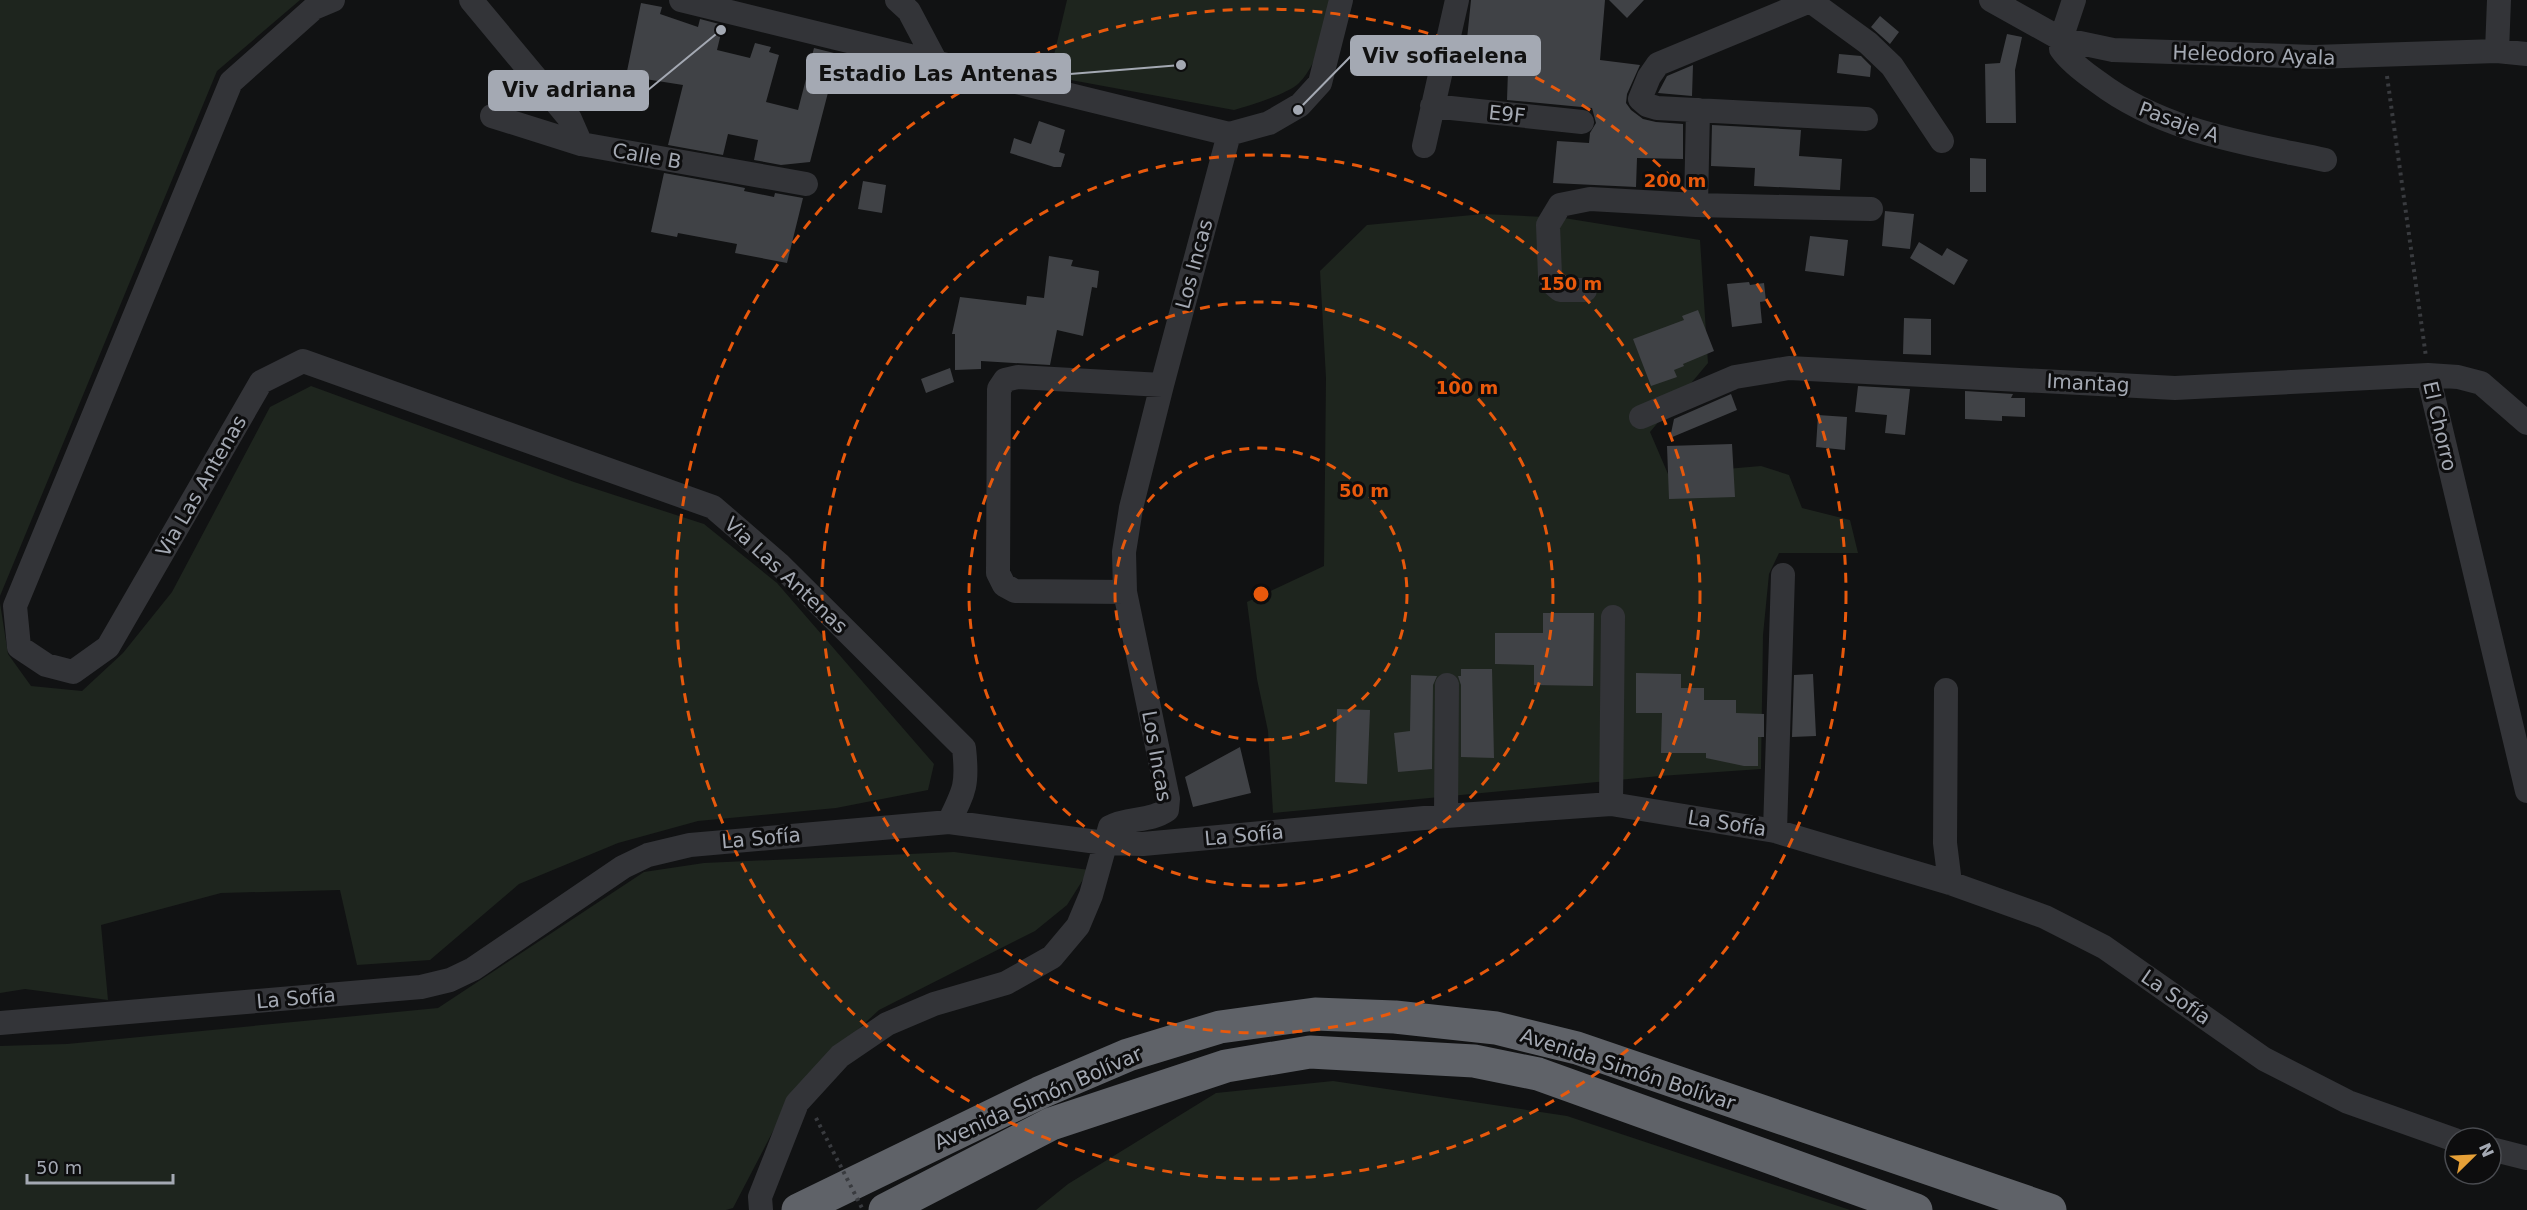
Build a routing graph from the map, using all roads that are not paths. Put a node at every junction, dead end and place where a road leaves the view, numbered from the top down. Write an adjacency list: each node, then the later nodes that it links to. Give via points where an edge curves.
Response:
1 (333, 0): 41 (street, Via Las Antenas, via 314,9 231,82 15,606 19,646 46,664 73,672 108,647 261,382 303,361 712,507 779,564 964,748 967,778)
2 (471, 0): 22 (street, via 570,119)
3 (681, 0): 14 (street)
4 (897, 0): 14 (street, via 909,11)
5 (1341, 0): 20 (street, via 1320,83 1300,105 1269,123)
6 (1457, 0): 15 (street)
7 (1810, 0): 16 (street, via 1658,64 1640,99 1657,108); 21 (street, via 1892,66)
8 (1991, 0): 11 (street, Heleodoro Ayala)
9 (2074, 0): 11 (street)
10 (2499, 0): 12 (street)
11 (2061, 39): 12 (street, Heleodoro Ayala, via 2124,50 2245,56 2385,57); 24 (street, Pasaje A, via 2061,48 2077,65 2111,92 2150,114 2229,139)
12 (2497, 51): 13 (street, Heleodoro Ayala)
13 (2527, 54)
14 (936, 62): 20 (street)
15 (1432, 106): 19 (street, E9F); 23 (street)
16 (1698, 110): 18 (street); 26 (street)
17 (492, 116): 22 (street, Calle B)
18 (1866, 119)
19 (1582, 122)
20 (1229, 134): 30 (street, Los Incas)
21 (1942, 141)
22 (581, 144): 25 (street, Calle B)
23 (1424, 146)
24 (2325, 160)
25 (806, 184)
26 (1696, 205): 27 (street); 28 (street, via 1590,199 1560,205 1548,225 1550,276 1560,290)
27 (1871, 209)
28 (1586, 290)
29 (2428, 375): 31 (street, Imantag, via 2175,388 1789,368 1735,377); 32 (street, Imantag, via 2481,383); 38 (street, El Chorro)
30 (1162, 386): 34 (street, Los Incas, via 1131,508 1124,552); 34 (street, via 1017,377 1005,380 999,389 998,573 1004,585 1015,591)
31 (1641, 417)
32 (2527, 423)
33 (1783, 575): 42 (street)
34 (1125, 592): 43 (street, Los Incas, via 1168,799 1167,810 1157,816 1121,821 1110,827)
35 (1613, 617): 39 (street)
36 (1447, 685): 40 (street)
37 (1946, 690): 44 (street, via 1946,843)
38 (2527, 790)
39 (1611, 804): 40 (street, La Sofía); 42 (street, La Sofía)
40 (1446, 816): 43 (street, La Sofía, via 1143,844)
41 (949, 822): 43 (street, La Sofía); 45 (street, La Sofía, via 668,848 623,867 473,969 421,987)
42 (1775, 831): 44 (street, La Sofía)
43 (1105, 843): 49 (street, Los Incas, via 1078,926 1052,957 1006,983 934,1004 887,1024 840,1056 797,1103 760,1197)
44 (1950, 883): 46 (street, La Sofía, via 2044,917 2104,947 2264,1059 2348,1102)
45 (0, 1023)
46 (2443, 1136)
47 (2503, 1152): 48 (street)
48 (2527, 1158)
49 (761, 1210)
50 (798, 1210): 53 (highway, Avenida Simón Bolívar, via 1039,1093 1128,1055 1220,1027 1315,1014 1395,1017 1496,1028 1577,1048)
51 (885, 1210): 52 (highway, Avenida Simón Bolívar, via 1051,1124 1226,1066 1310,1052 1474,1061 1538,1074)
52 (1916, 1210)
53 (2050, 1210)

